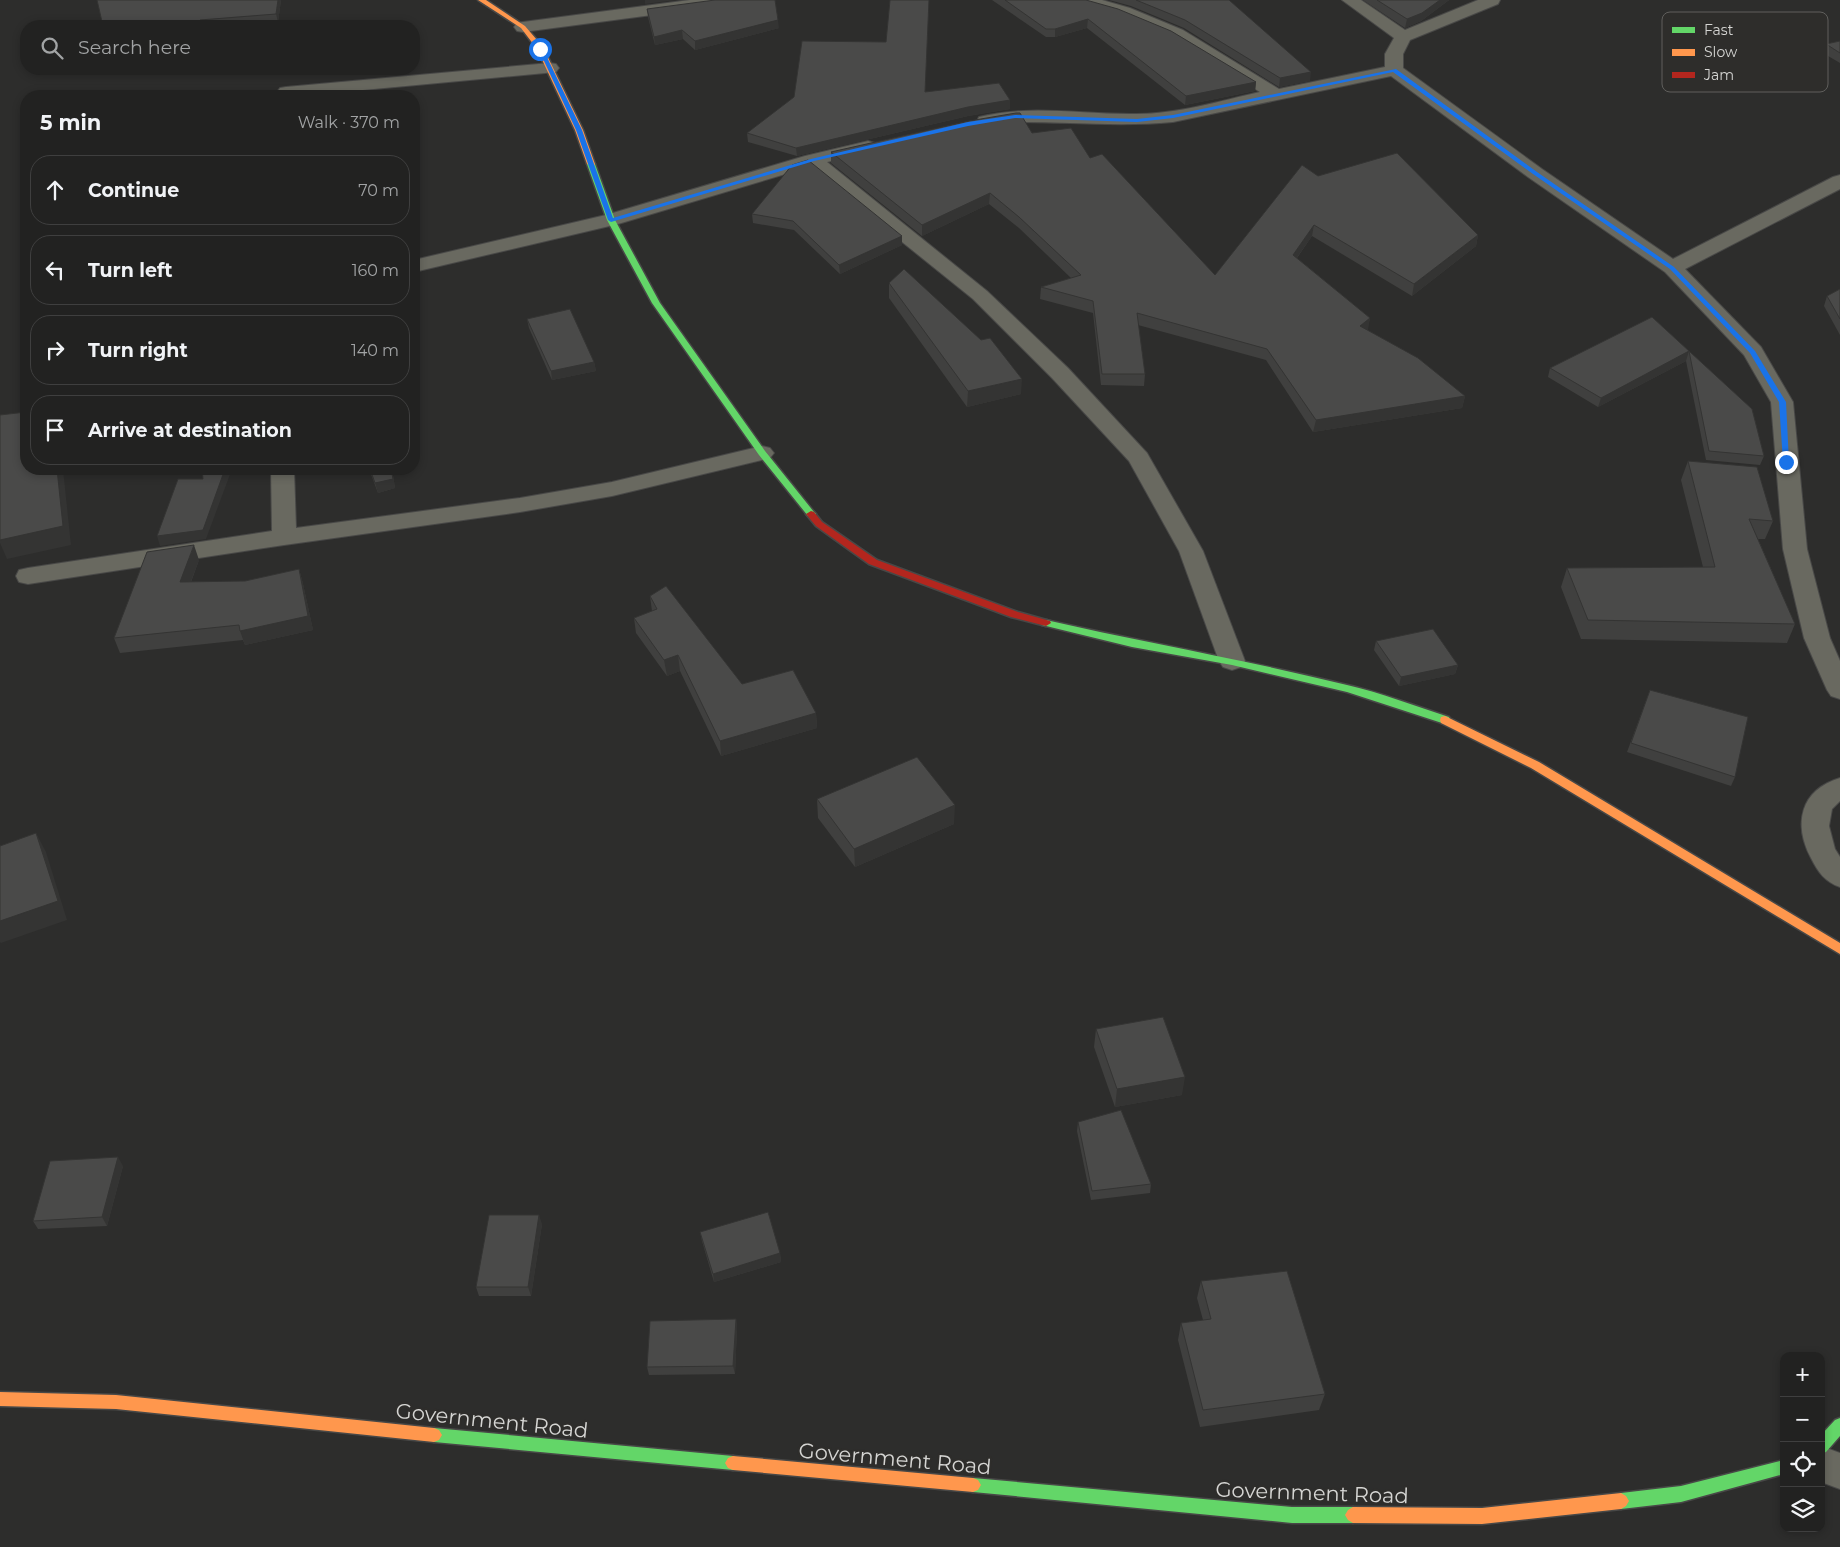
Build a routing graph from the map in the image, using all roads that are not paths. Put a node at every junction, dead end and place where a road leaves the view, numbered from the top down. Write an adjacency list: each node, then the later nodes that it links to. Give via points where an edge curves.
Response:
1 (481, 0): 6 (street)
2 (728, 0): 6 (street)
3 (1084, 0): 11 (street, via 1177,34)
4 (1350, 0): 7 (street)
5 (1492, 0): 7 (street)
6 (523, 27): 8 (street)
7 (1403, 37): 9 (street, via 1394,54)
8 (550, 68): 10 (street); 16 (street, via 579,130)
9 (1394, 70): 11 (street); 18 (street)
10 (308, 90)
11 (1277, 95): 12 (street, via 1137,120 1015,116)
12 (968, 124)
13 (880, 144): 14 (street)
14 (812, 160): 16 (street); 23 (street, via 980,295 1060,373 1138,458 1191,551)
15 (1840, 181): 18 (street)
16 (611, 220): 17 (street); 19 (street, via 656,303)
17 (420, 265)
18 (1672, 268): 24 (street, via 1753,352 1782,402 1795,549 1817,638)
19 (762, 454): 21 (street, via 612,489); 23 (street, via 820,524 873,562 1015,615 1132,643)
20 (282, 475): 21 (street)
21 (284, 537): 22 (street)
22 (28, 576)
23 (1232, 661): 27 (street, via 1349,689 1454,723 1535,765)
24 (1840, 690)
25 (1840, 788): 26 (street, via 1825,797 1814,818 1818,844)
26 (1840, 876)
27 (1840, 949)
28 (0, 1399): 32 (street, Government Road, via 116,1402 1292,1515 1482,1516 1681,1494)
29 (1840, 1425): 30 (street)
30 (1825, 1442)
31 (1825, 1465): 33 (street)
32 (1780, 1468)
33 (1840, 1471)

